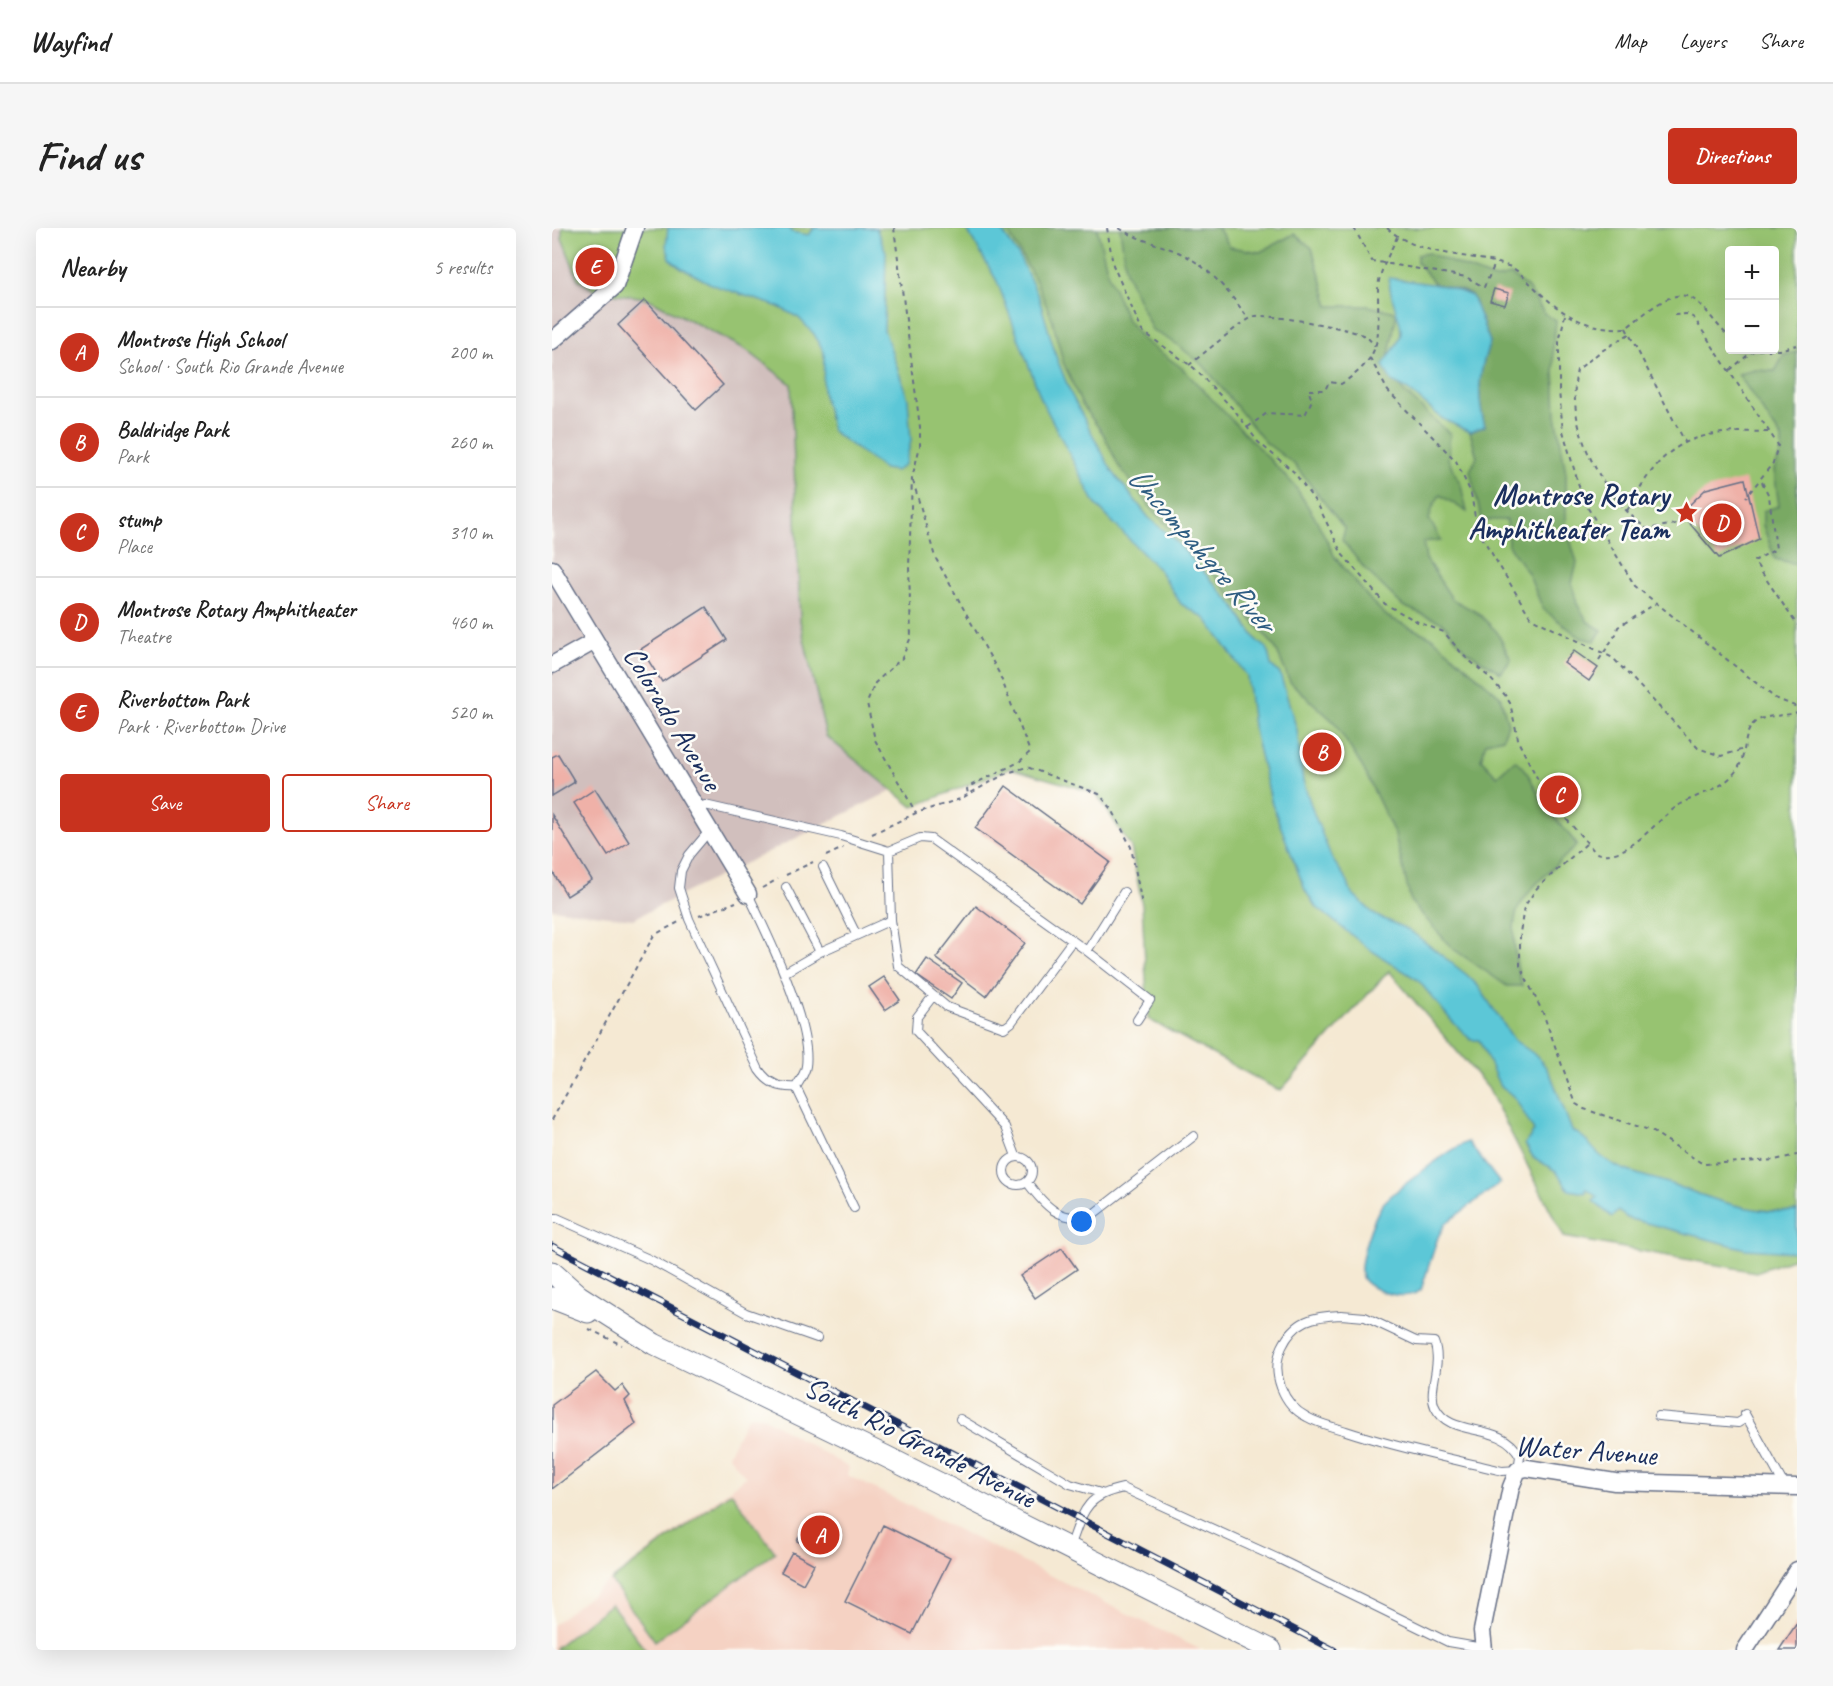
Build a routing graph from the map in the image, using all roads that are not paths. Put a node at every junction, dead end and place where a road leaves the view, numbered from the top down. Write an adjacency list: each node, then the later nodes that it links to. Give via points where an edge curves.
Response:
1 (635, 228): 2 (street, via 615,285)
2 (552, 341)
3 (552, 569): 4 (street, Colorado Avenue)
4 (595, 641): 5 (street); 6 (street, Colorado Avenue)
5 (552, 664)
6 (696, 808): 7 (street, Colorado Avenue); 8 (lane, via 705,805)
7 (710, 830): 12 (street, Colorado Avenue); 21 (lane, via 681,871 679,888 688,919 759,1070 776,1085)
8 (889, 851): 13 (lane); 15 (lane, via 920,838 931,839)
9 (823, 867): 14 (lane)
10 (786, 887): 17 (lane)
11 (1124, 892): 16 (lane)
12 (748, 894): 18 (lane)
13 (891, 920): 14 (lane); 19 (lane, via 898,966)
14 (855, 934): 17 (lane)
15 (1072, 941): 16 (lane); 19 (lane, via 1004,1028 947,1007)
16 (1087, 951): 20 (lane, via 1150,1000)
17 (820, 952): 18 (lane)
18 (784, 973): 21 (lane, via 807,1054 806,1068)
19 (933, 996): 23 (lane, via 917,1017 916,1030 1005,1127)
20 (1137, 1020)
21 (796, 1087): 25 (lane)
22 (1194, 1136): 24 (lane, via 1092,1215 1080,1219 1045,1206)
23 (1016, 1156): 24 (lane, via 1031,1166 1032,1175); 24 (lane, via 1005,1164 1003,1173 1012,1185)
24 (1026, 1182)
25 (854, 1208)
26 (552, 1218): 30 (lane, via 651,1260 746,1313)
27 (552, 1272): 29 (street, South Rio Grande Avenue)
28 (552, 1298): 29 (street)
29 (625, 1328): 36 (street, South Rio Grande Avenue)
30 (817, 1338)
31 (1658, 1416): 34 (lane, via 1738,1423 1745,1415)
32 (960, 1419): 35 (lane, via 1070,1484)
33 (1518, 1470): 33 (lane, Water Avenue, via 1502,1471 1373,1441 1306,1417 1282,1393 1278,1379 1281,1350 1305,1319 1341,1315 1365,1317 1416,1341 1434,1342 1439,1355 1433,1404 1439,1414 1461,1427 1506,1439 1520,1456); 34 (street, Water Avenue, via 1527,1468 1615,1482); 39 (street, via 1511,1487 1482,1631)
34 (1791, 1486)
35 (1101, 1492): 36 (lane, via 1086,1508); 39 (lane, via 1123,1488 1448,1642)
36 (1068, 1550): 38 (street, South Rio Grande Avenue)
37 (1797, 1570): 41 (street)
38 (1244, 1644): 40 (street, South Rio Grande Avenue)
39 (1484, 1649)
40 (1270, 1650)
41 (1745, 1650)

